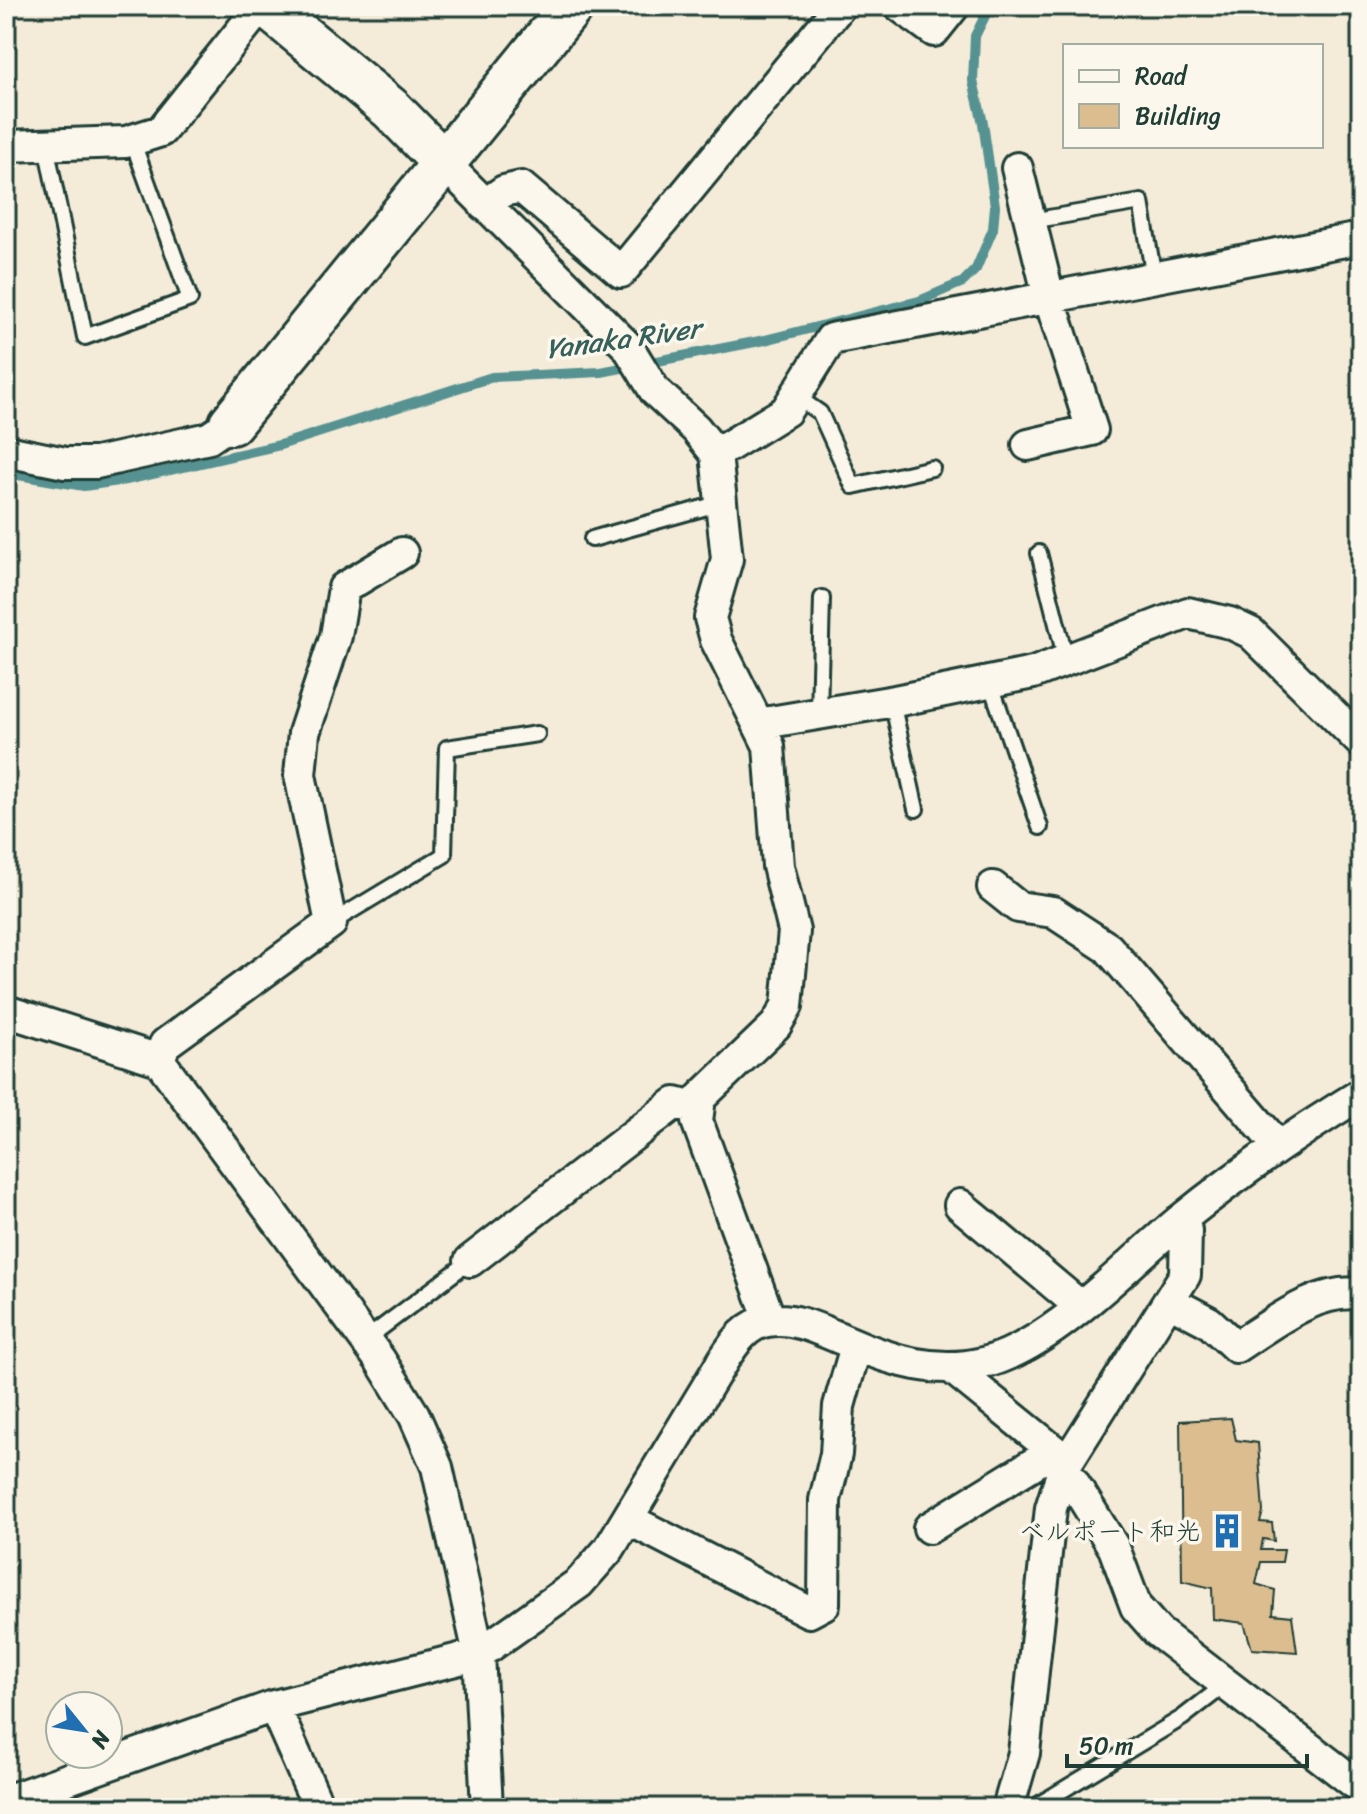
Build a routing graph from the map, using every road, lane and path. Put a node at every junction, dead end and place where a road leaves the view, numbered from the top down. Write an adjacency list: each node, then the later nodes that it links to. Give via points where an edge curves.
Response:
1 (263, 6): 6 (street, via 161,131); 9 (street, via 391,109)
2 (572, 6): 9 (street)
3 (840, 6): 11 (street, via 621,272 521,187)
4 (900, 6): 5 (street, via 934,31)
5 (954, 6)
6 (132, 140): 7 (street); 7 (lane, via 190,299 85,337)
7 (46, 145): 8 (street)
8 (6, 146)
9 (443, 162): 11 (street); 17 (street)
10 (1017, 168): 12 (street)
11 (484, 205): 20 (street, via 628,347 655,391)
12 (1031, 221): 14 (lane, via 1141,202); 15 (street)
13 (1361, 238): 14 (street)
14 (1154, 277): 15 (street)
15 (1049, 297): 16 (street, via 831,339); 18 (street, via 1092,430)
16 (797, 397): 20 (street, via 786,411); 21 (lane, via 820,413 853,486)
17 (231, 423): 19 (street, via 209,438 96,463 65,463)
18 (1028, 445)
19 (6, 451)
20 (716, 454): 22 (street)
21 (932, 468)
22 (721, 503): 23 (lane); 31 (street, via 727,559 710,618)
23 (592, 539)
24 (402, 553): 37 (street, via 344,588 336,636 304,733 300,775)
25 (1039, 553): 27 (lane)
26 (822, 598): 30 (lane)
27 (1066, 660): 28 (street); 33 (street, via 1188,613 1230,623 1251,633)
28 (990, 682): 29 (street); 35 (lane)
29 (892, 702): 30 (street); 34 (lane)
30 (819, 714): 31 (street)
31 (758, 724): 41 (street, via 769,746 778,866 794,931 787,1006 776,1025 700,1098)
32 (537, 734): 37 (lane, via 447,748 444,855)
33 (1361, 742)
34 (916, 809)
35 (1040, 827)
36 (993, 887): 42 (street, via 1018,907 1053,912 1108,948)
37 (331, 923): 39 (street, via 165,1044)
38 (6, 1011): 39 (street)
39 (159, 1060): 50 (street)
40 (1360, 1096): 42 (street)
41 (698, 1109): 45 (street, via 675,1103); 49 (street, via 697,1121)
42 (1278, 1146): 44 (street)
43 (960, 1205): 48 (street)
44 (1179, 1221): 47 (street, via 1186,1230 1185,1275); 48 (street)
45 (470, 1261): 50 (lane)
46 (1361, 1294): 47 (street, via 1347,1292 1299,1307 1236,1347 1209,1322)
47 (1169, 1301): 53 (street)
48 (1080, 1306): 52 (street, via 1018,1350 986,1363)
49 (770, 1320): 51 (street, via 803,1323); 54 (street, via 737,1339)
50 (365, 1340): 56 (street, via 414,1415 437,1467)
51 (856, 1346): 52 (street, via 893,1360); 54 (street, via 839,1406 836,1454 825,1500 824,1604 809,1612)
52 (952, 1368): 53 (street)
53 (1059, 1459): 55 (street); 57 (street, via 1114,1548 1136,1607 1158,1632); 63 (street, via 1024,1753)
54 (628, 1519): 56 (street, via 579,1583)
55 (929, 1528)
56 (479, 1654): 58 (street); 62 (street)
57 (1226, 1684): 59 (street); 64 (lane, via 1182,1718)
58 (274, 1706): 60 (street); 61 (street)
59 (1361, 1788)
60 (6, 1801)
61 (319, 1808)
62 (487, 1808)
63 (1008, 1808)
64 (1033, 1808)

